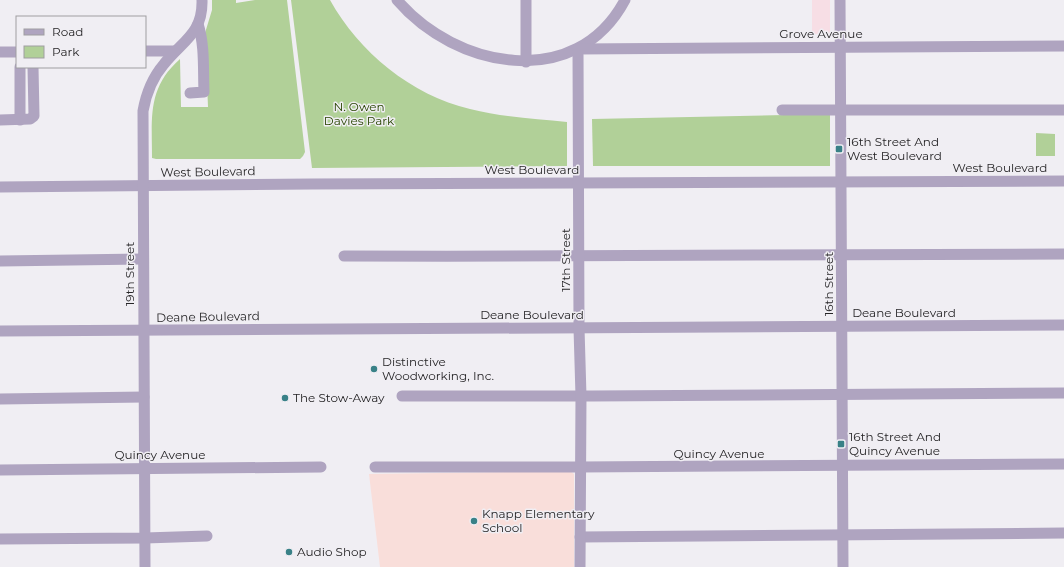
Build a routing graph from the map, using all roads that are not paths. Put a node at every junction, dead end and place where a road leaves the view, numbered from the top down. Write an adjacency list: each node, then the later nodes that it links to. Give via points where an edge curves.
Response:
1 (202, 0): 6 (street, 19th Street)
2 (397, 0): 14 (street, via 425,26 451,42 480,54)
3 (526, 0): 14 (street)
4 (625, 0): 9 (street, via 605,28)
5 (840, 0): 8 (street, 16th Street)
6 (198, 24): 11 (street, 19th Street, via 188,40); 17 (street, via 203,46 204,92)
7 (1064, 46): 8 (street, Grove Avenue)
8 (840, 47): 9 (street, Grove Avenue); 20 (street, 16th Street)
9 (578, 49): 14 (street, via 555,58); 25 (street, 17th Street)
10 (146, 51): 11 (street)
11 (175, 51): 26 (street, 19th Street, via 153,79 145,103 142,125)
12 (0, 52): 13 (street)
13 (16, 52)
14 (526, 62)
15 (20, 68): 22 (street)
16 (33, 68): 22 (street, via 34,116 30,120)
17 (190, 93)
18 (782, 110): 20 (street)
19 (1064, 110): 20 (street)
20 (841, 111): 24 (street, 16th Street)
21 (0, 120): 22 (street)
22 (20, 120)
23 (1064, 181): 24 (street, West Boulevard)
24 (842, 182): 25 (street, West Boulevard); 28 (street, 16th Street)
25 (578, 183): 26 (street, West Boulevard); 31 (street, 17th Street)
26 (143, 186): 27 (street, West Boulevard); 32 (street, 19th Street)
27 (0, 187)
28 (842, 254): 29 (street); 31 (street); 35 (street, 16th Street)
29 (1064, 254)
30 (344, 256): 31 (street)
31 (579, 257): 36 (street, 17th Street)
32 (143, 260): 33 (street); 37 (street, 19th Street)
33 (0, 261)
34 (1064, 325): 35 (street, Deane Boulevard)
35 (842, 326): 36 (street, Deane Boulevard); 40 (street, 16th Street)
36 (579, 328): 37 (street, Deane Boulevard); 42 (street, 17th Street)
37 (144, 330): 38 (street, Deane Boulevard); 43 (street, 19th Street)
38 (0, 331)
39 (1064, 393): 40 (street)
40 (843, 394): 42 (street); 46 (street, 16th Street)
41 (402, 396): 42 (street)
42 (581, 396): 50 (street, 17th Street)
43 (144, 397): 44 (street); 49 (street, 19th Street)
44 (0, 398)
45 (1064, 464): 46 (street, Quincy Avenue)
46 (843, 466): 50 (street, Quincy Avenue); 53 (street, 16th Street)
47 (320, 467): 49 (street, Quincy Avenue)
48 (375, 467): 50 (street, Quincy Avenue)
49 (145, 468): 51 (street, Quincy Avenue); 56 (street, 19th Street)
50 (580, 468): 55 (street, 17th Street)
51 (0, 470)
52 (1064, 533): 53 (street)
53 (843, 535): 55 (street); 60 (street, 16th Street)
54 (207, 536): 56 (street)
55 (580, 537): 59 (street, 17th Street)
56 (145, 538): 57 (street); 58 (street, 19th Street)
57 (0, 539)
58 (145, 567)
59 (580, 567)
60 (844, 567)

